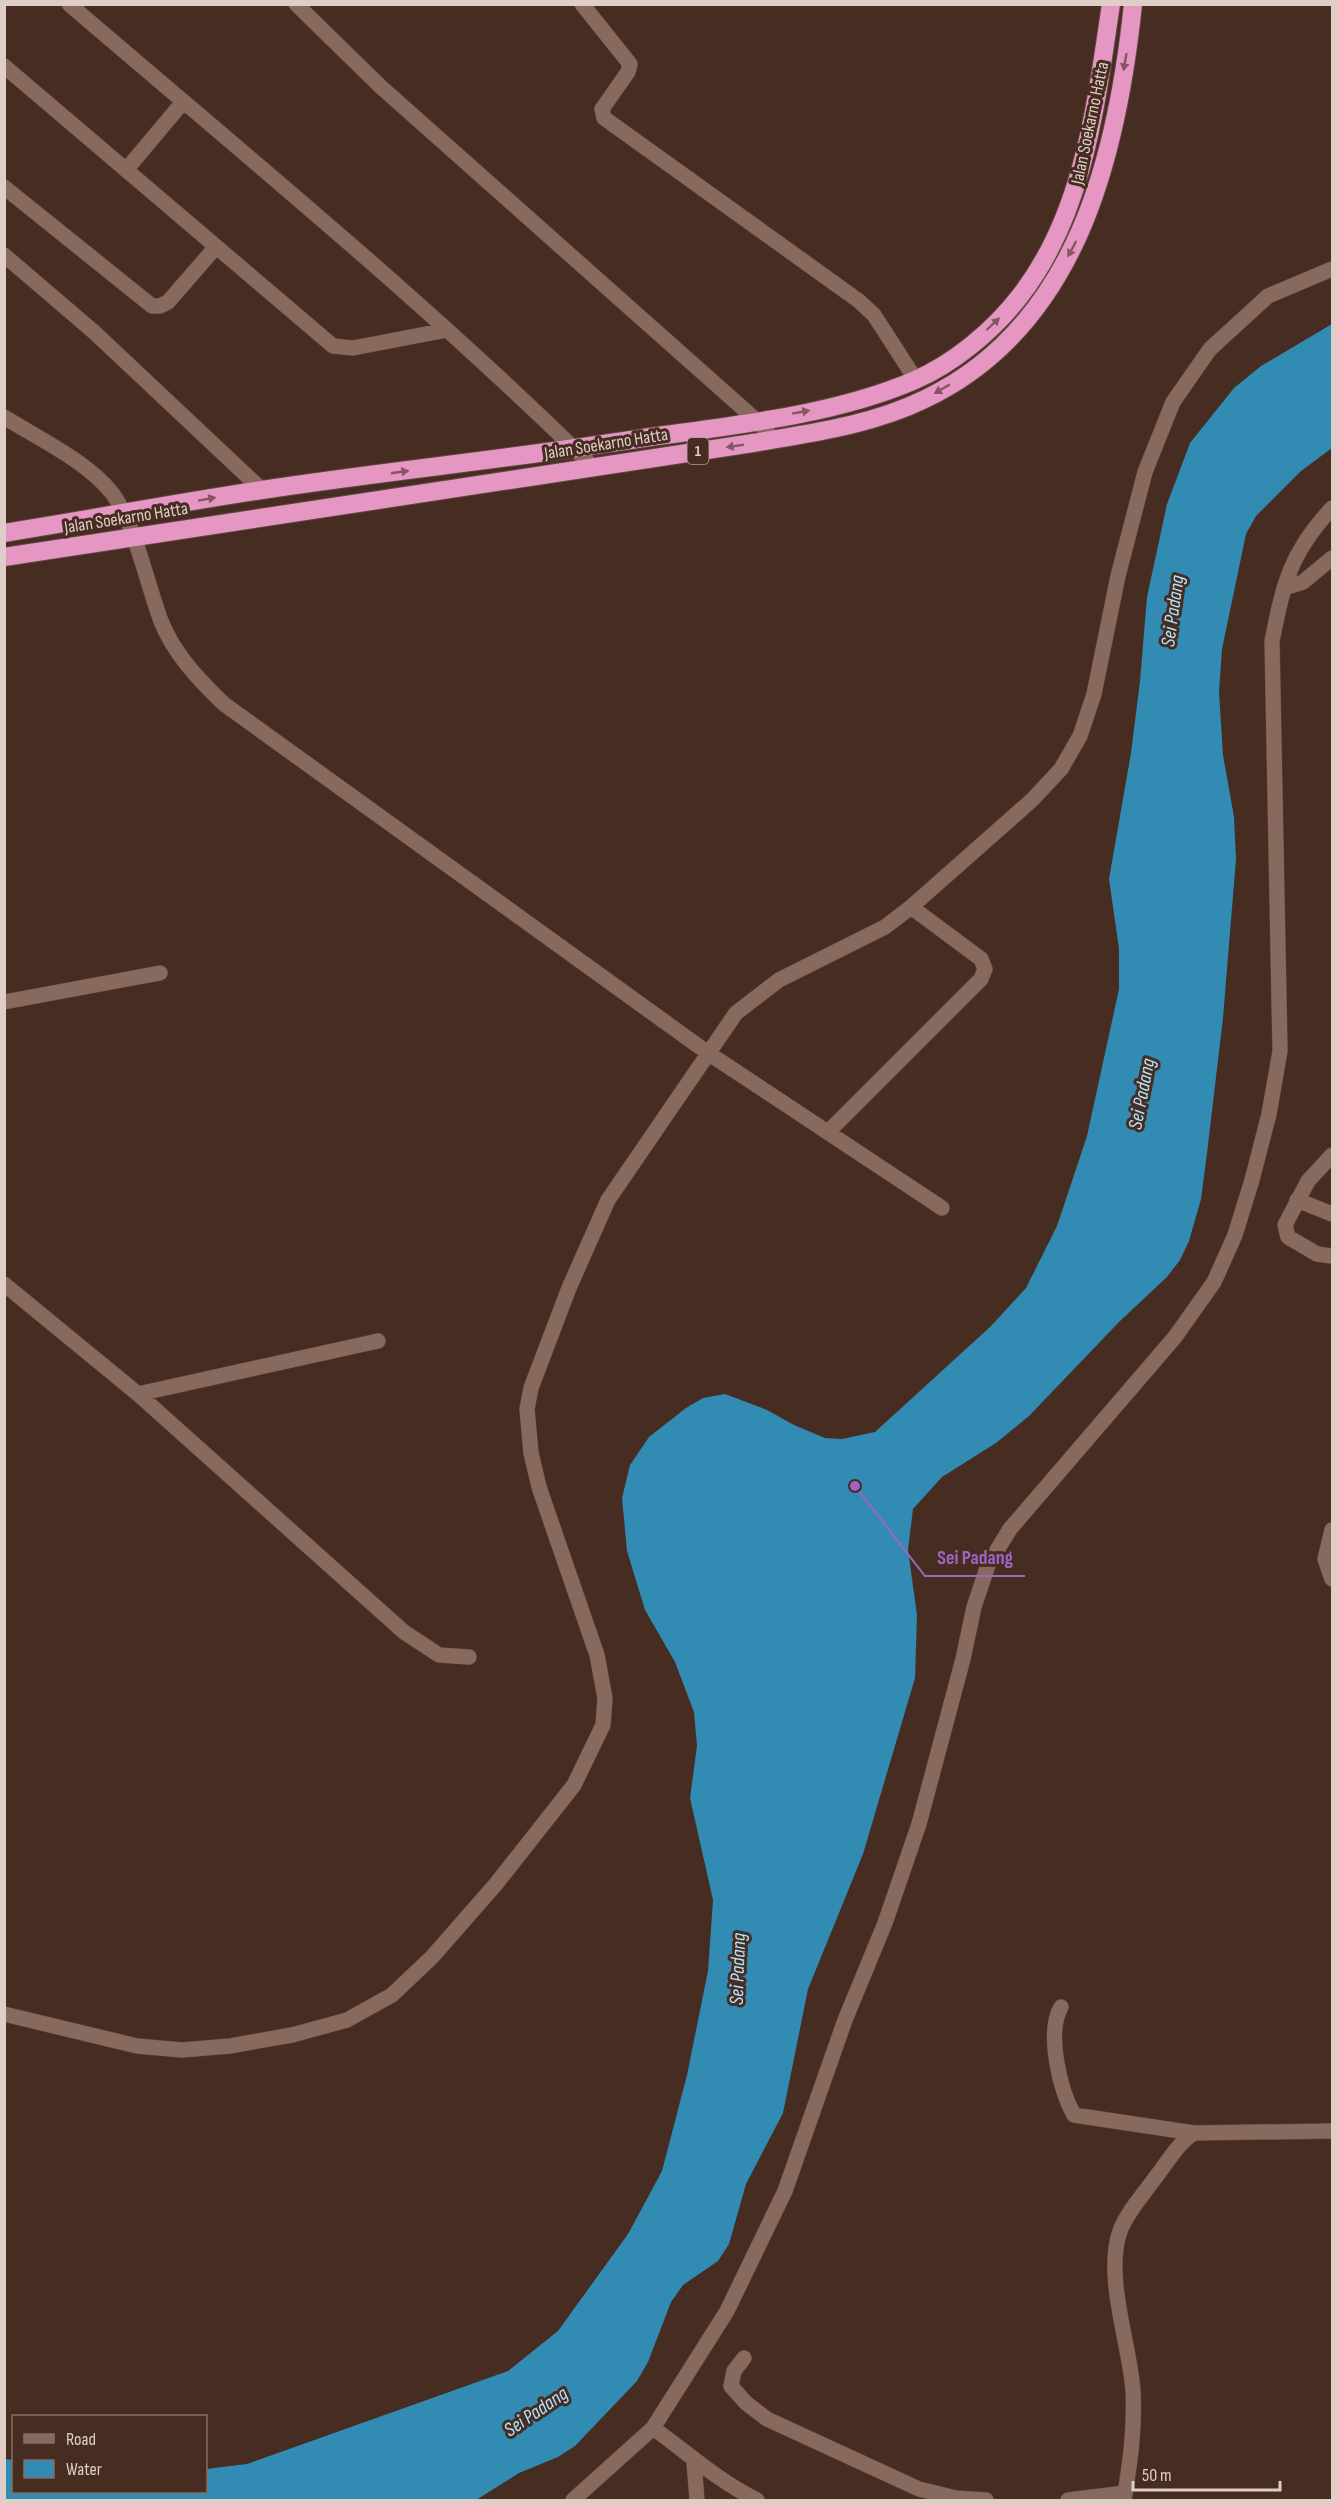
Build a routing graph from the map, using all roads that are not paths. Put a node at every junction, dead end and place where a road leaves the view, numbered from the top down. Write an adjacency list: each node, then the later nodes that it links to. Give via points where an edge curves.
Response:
1 (69, 4): 7 (street)
2 (296, 4): 16 (street, via 381,87)
3 (582, 4): 14 (street, via 630,64 602,109 604,118 859,301 874,315)
4 (1111, 4): 14 (highway, Jalan Soekarno Hatta / 1, one-way to 4, via 963,352 998,320 1020,296 1057,232 1081,170)
5 (1133, 4): 17 (highway, Jalan Soekarno Hatta / 1, one-way to 17, via 1104,172 1073,249 1032,314 982,366 925,399 888,414)
6 (4, 66): 8 (street)
7 (183, 102): 8 (street); 13 (street)
8 (126, 170): 10 (street)
9 (4, 187): 10 (street, via 152,306 168,302)
10 (215, 248): 13 (street, via 338,349)
11 (4, 255): 20 (street, via 94,332)
12 (1332, 269): 28 (street, via 1268,296 1210,349 1173,402 1145,472 1118,576 1094,694 1080,736 1060,769 1032,800)
13 (447, 330): 18 (street)
14 (916, 380): 16 (highway, Jalan Soekarno Hatta / 1, one-way to 14, via 831,407)
15 (4, 417): 22 (street, via 98,477)
16 (756, 420): 17 (street); 18 (highway, Jalan Soekarno Hatta / 1)
17 (773, 439): 19 (highway, Jalan Soekarno Hatta / 1, one-way to 19)
18 (575, 448): 19 (street); 20 (highway, Jalan Soekarno Hatta / 1, one-way to 18)
19 (594, 468): 24 (highway, Jalan Soekarno Hatta / 1)
20 (262, 490): 22 (highway, Jalan Soekarno Hatta / 1, one-way to 20)
21 (1332, 508): 27 (street, via 1293,560)
22 (124, 514): 23 (highway, Jalan Soekarno Hatta / 1); 24 (street)
23 (4, 533)
24 (132, 538): 25 (highway, Jalan Soekarno Hatta / 1); 31 (street, via 162,623 176,649 194,675 224,704)
25 (4, 557)
26 (1332, 558): 27 (street, via 1303,582)
27 (1284, 588): 49 (street, via 1272,641 1271,690 1280,1051 1269,1114 1235,1235 1214,1282 1175,1337 1010,1529 988,1565 919,1824 785,2191 727,2311)
28 (911, 907): 31 (street, via 885,927 779,980 756,996 736,1014); 32 (street, via 981,959 985,969 981,979)
29 (160, 974): 30 (street)
30 (4, 1002)
31 (708, 1053): 32 (street); 45 (street, via 608,1200 569,1288 527,1408 539,1487 597,1655 605,1698 603,1725 574,1785 432,1957 392,1995 347,2020 292,2035 182,2050 138,2046)
32 (828, 1132): 35 (street)
33 (1332, 1155): 34 (street, via 1308,1181)
34 (1298, 1200): 36 (street); 37 (street, via 1286,1221 1288,1236 1317,1254)
35 (942, 1208)
36 (1332, 1214)
37 (1332, 1256)
38 (4, 1284): 40 (street)
39 (378, 1341): 40 (street)
40 (138, 1394): 43 (street, via 404,1632 438,1655)
41 (1332, 1530): 42 (street, via 1325,1559)
42 (1332, 1579)
43 (469, 1657)
44 (1061, 2007): 47 (street, via 1055,2021 1054,2042 1074,2115)
45 (4, 2014)
46 (1332, 2131): 47 (street)
47 (1194, 2133): 51 (street, via 1179,2146 1119,2232 1116,2279 1133,2389 1134,2444)
48 (744, 2358): 55 (street, via 734,2372 731,2386 767,2419 919,2489)
49 (653, 2428): 50 (street); 52 (street)
50 (694, 2462): 53 (street); 54 (street)
51 (1124, 2497): 56 (street)
52 (573, 2500)
53 (697, 2500)
54 (757, 2500)
55 (986, 2500)
56 (1068, 2500)

